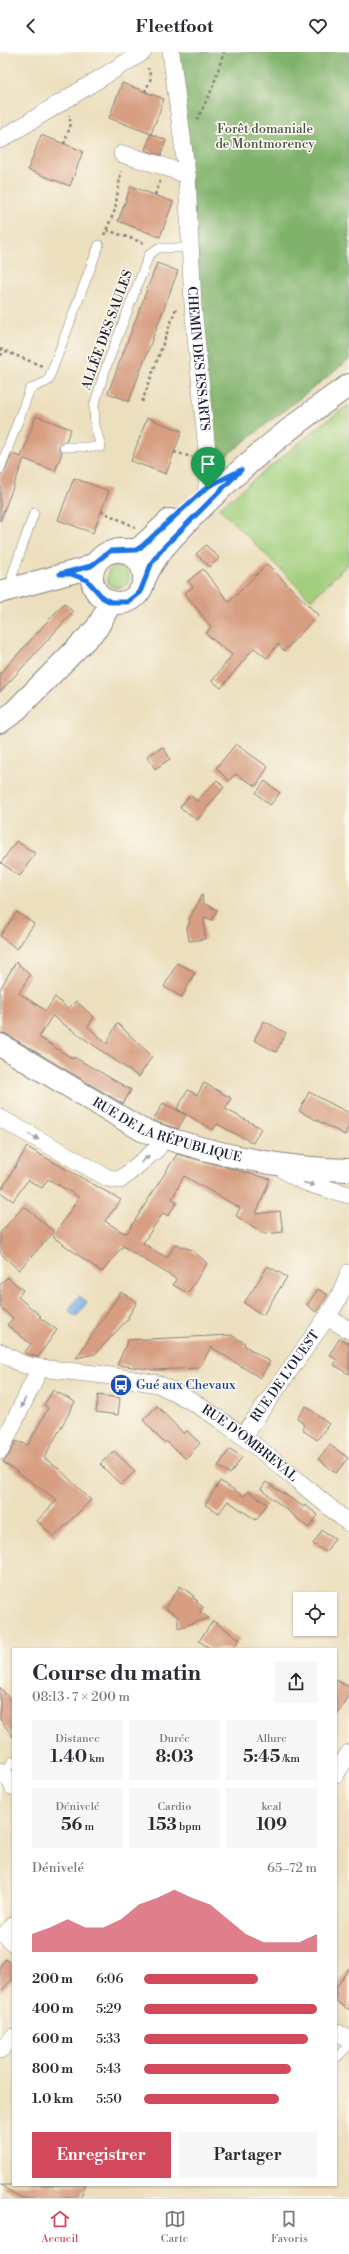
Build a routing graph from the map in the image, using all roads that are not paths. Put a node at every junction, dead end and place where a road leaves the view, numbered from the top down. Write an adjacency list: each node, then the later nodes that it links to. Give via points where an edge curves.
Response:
1 (171, 52): 5 (street, CHEMIN DES ESSARTS)
2 (145, 58): 3 (street, via 66,99)
3 (0, 140)
4 (122, 154): 5 (street)
5 (187, 176): 6 (street, CHEMIN DES ESSARTS)
6 (191, 244): 9 (lane, ALLÉE DES SAULES, via 190,248 158,248 149,255 94,406 95,426 101,447); 11 (street, CHEMIN DES ESSARTS, via 193,306 208,462)
7 (99, 245): 10 (lane, via 48,381 30,389)
8 (349, 385): 11 (main road)
9 (64, 447)
10 (0, 469)
11 (207, 495): 13 (main road, via 136,550); 16 (main road, via 152,562)
12 (34, 514): 18 (lane)
13 (118, 550): 14 (main road, via 103,555); 16 (main road, via 139,560)
14 (96, 563): 15 (main road, via 84,569); 17 (main road, via 92,576)
15 (60, 574): 17 (main road, via 76,575); 18 (main road)
16 (145, 578): 19 (main road, via 140,592 134,598 119,603)
17 (94, 587): 19 (main road, via 103,598)
18 (7, 590)
19 (111, 602): 20 (main road, via 96,628 13,713)
20 (0, 722)
21 (0, 1045): 23 (main road, RUE DE LA RÉPUBLIQUE, via 142,1130)
22 (0, 1118): 23 (street, one-way to 23, via 108,1178 120,1180 157,1149)
23 (164, 1138): 24 (main road, RUE DE LA RÉPUBLIQUE, via 230,1155)
24 (277, 1163): 25 (main road, RUE DE LA RÉPUBLIQUE); 26 (street, one-way to 26, via 299,1181)
25 (349, 1170)
26 (349, 1195)
27 (349, 1273): 28 (street, RUE DE L'OUEST)
28 (327, 1317): 29 (street, RUE DE L'OUEST); 32 (street, RUE DE L'OUEST)
29 (349, 1330)
30 (0, 1352): 31 (street, RUE D'OMBREVAL, via 22,1364)
31 (40, 1368): 32 (street, RUE D'OMBREVAL, via 158,1384 199,1405); 33 (street, one-way to 33)
32 (244, 1436): 34 (street, RUE D'OMBREVAL)
33 (0, 1450)
34 (349, 1523)
35 (349, 1753): 36 (street)
36 (337, 1772)
37 (12, 1926): 38 (street, via 5,1935)
38 (12, 1942)
39 (337, 2033): 41 (street)
40 (12, 2037): 43 (street)
41 (349, 2039)
42 (349, 2045): 44 (lane)
43 (0, 2050)
44 (337, 2057)

